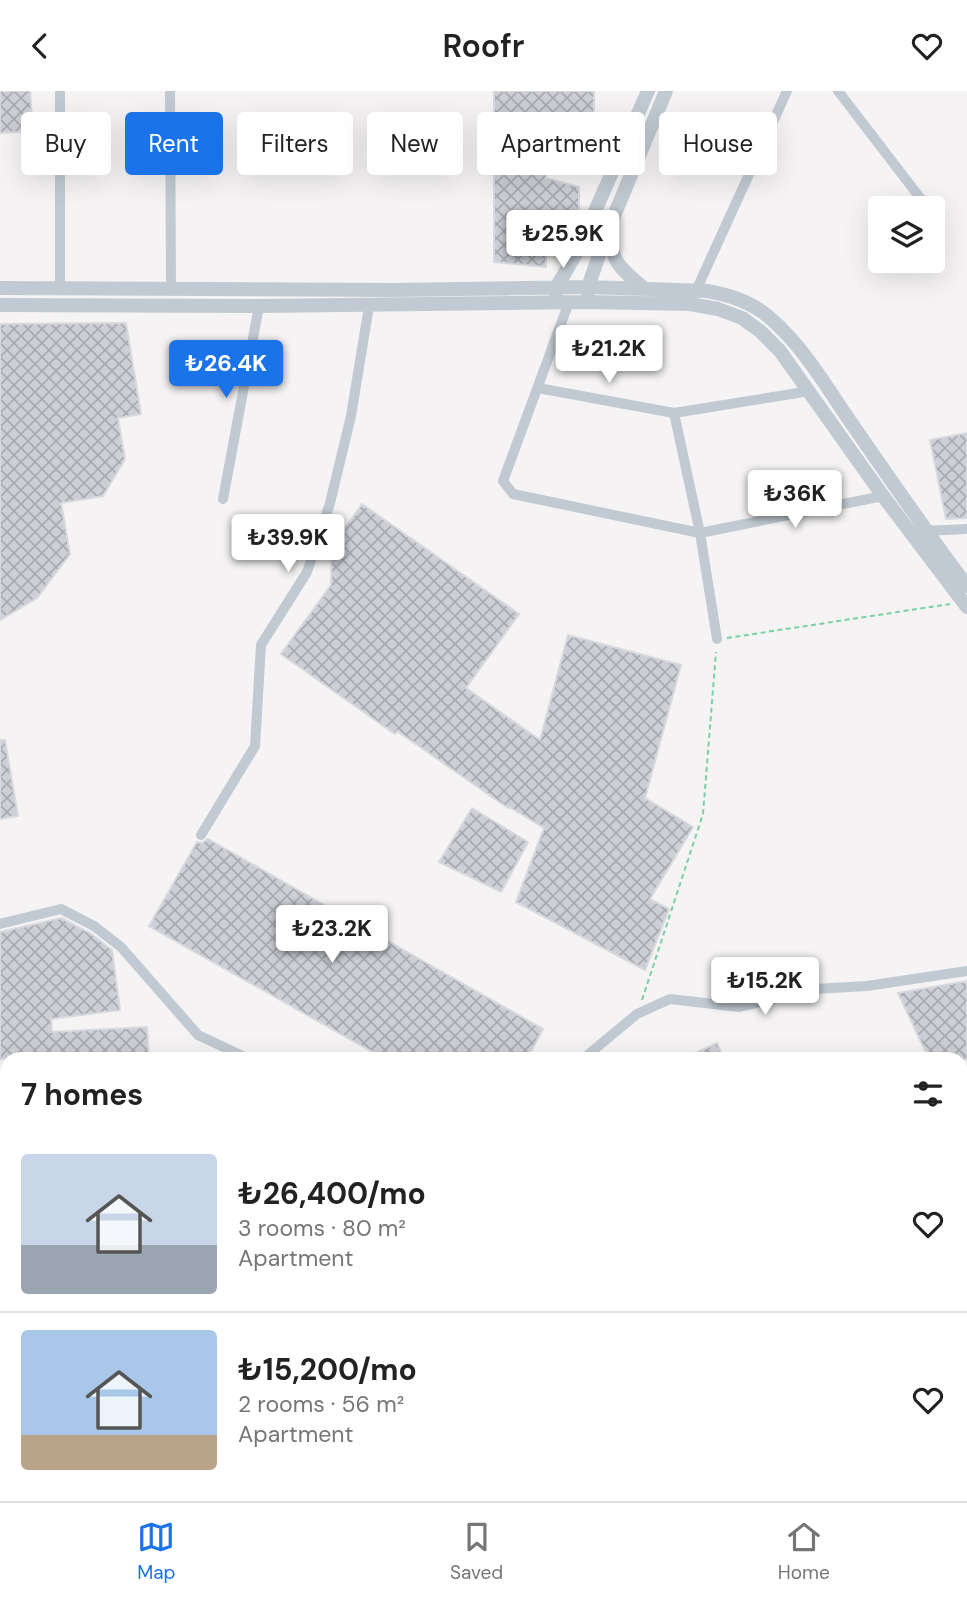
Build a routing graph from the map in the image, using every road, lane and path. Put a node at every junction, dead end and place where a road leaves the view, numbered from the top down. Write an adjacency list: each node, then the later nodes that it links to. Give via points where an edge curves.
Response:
1 (60, 91): 10 (street)
2 (170, 91): 11 (street)
3 (648, 91): 15 (street)
4 (666, 91): 8 (street)
5 (787, 91): 13 (street)
6 (838, 91): 7 (street)
7 (919, 196)
8 (609, 228): 12 (street, via 616,261); 14 (street)
9 (0, 288): 10 (street)
10 (61, 289): 11 (street)
11 (171, 289): 15 (street, via 393,290); 18 (street)
12 (645, 289): 13 (street); 14 (street)
13 (696, 291): 17 (street); 27 (street, via 742,299 790,338)
14 (588, 294): 15 (street); 17 (street)
15 (560, 297): 20 (street); 21 (street)
16 (0, 305): 18 (street)
17 (690, 305): 22 (street, via 718,309 751,324 780,351)
18 (172, 306): 19 (street)
19 (259, 306): 20 (street); 25 (street)
20 (369, 306): 32 (street, via 351,416 330,503 307,572 261,645 255,746)
21 (538, 388): 23 (street); 28 (street, via 503,481 513,494)
22 (810, 391): 23 (street); 24 (street)
23 (674, 413): 28 (street)
24 (883, 496): 27 (street); 28 (street)
25 (223, 499)
26 (967, 529): 27 (street)
27 (918, 532): 29 (street); 30 (street)
28 (700, 533): 31 (street)
29 (967, 586)
30 (965, 604): 31 (path)
31 (716, 639): 35 (path, via 703,814)
32 (201, 835)
33 (0, 924): 36 (street, via 61,909 94,926 121,947 198,1035)
34 (967, 971): 35 (street, via 814,989 739,1007 670,999)
35 (637, 1014): 37 (street)
36 (233, 1052)
37 (591, 1052)

